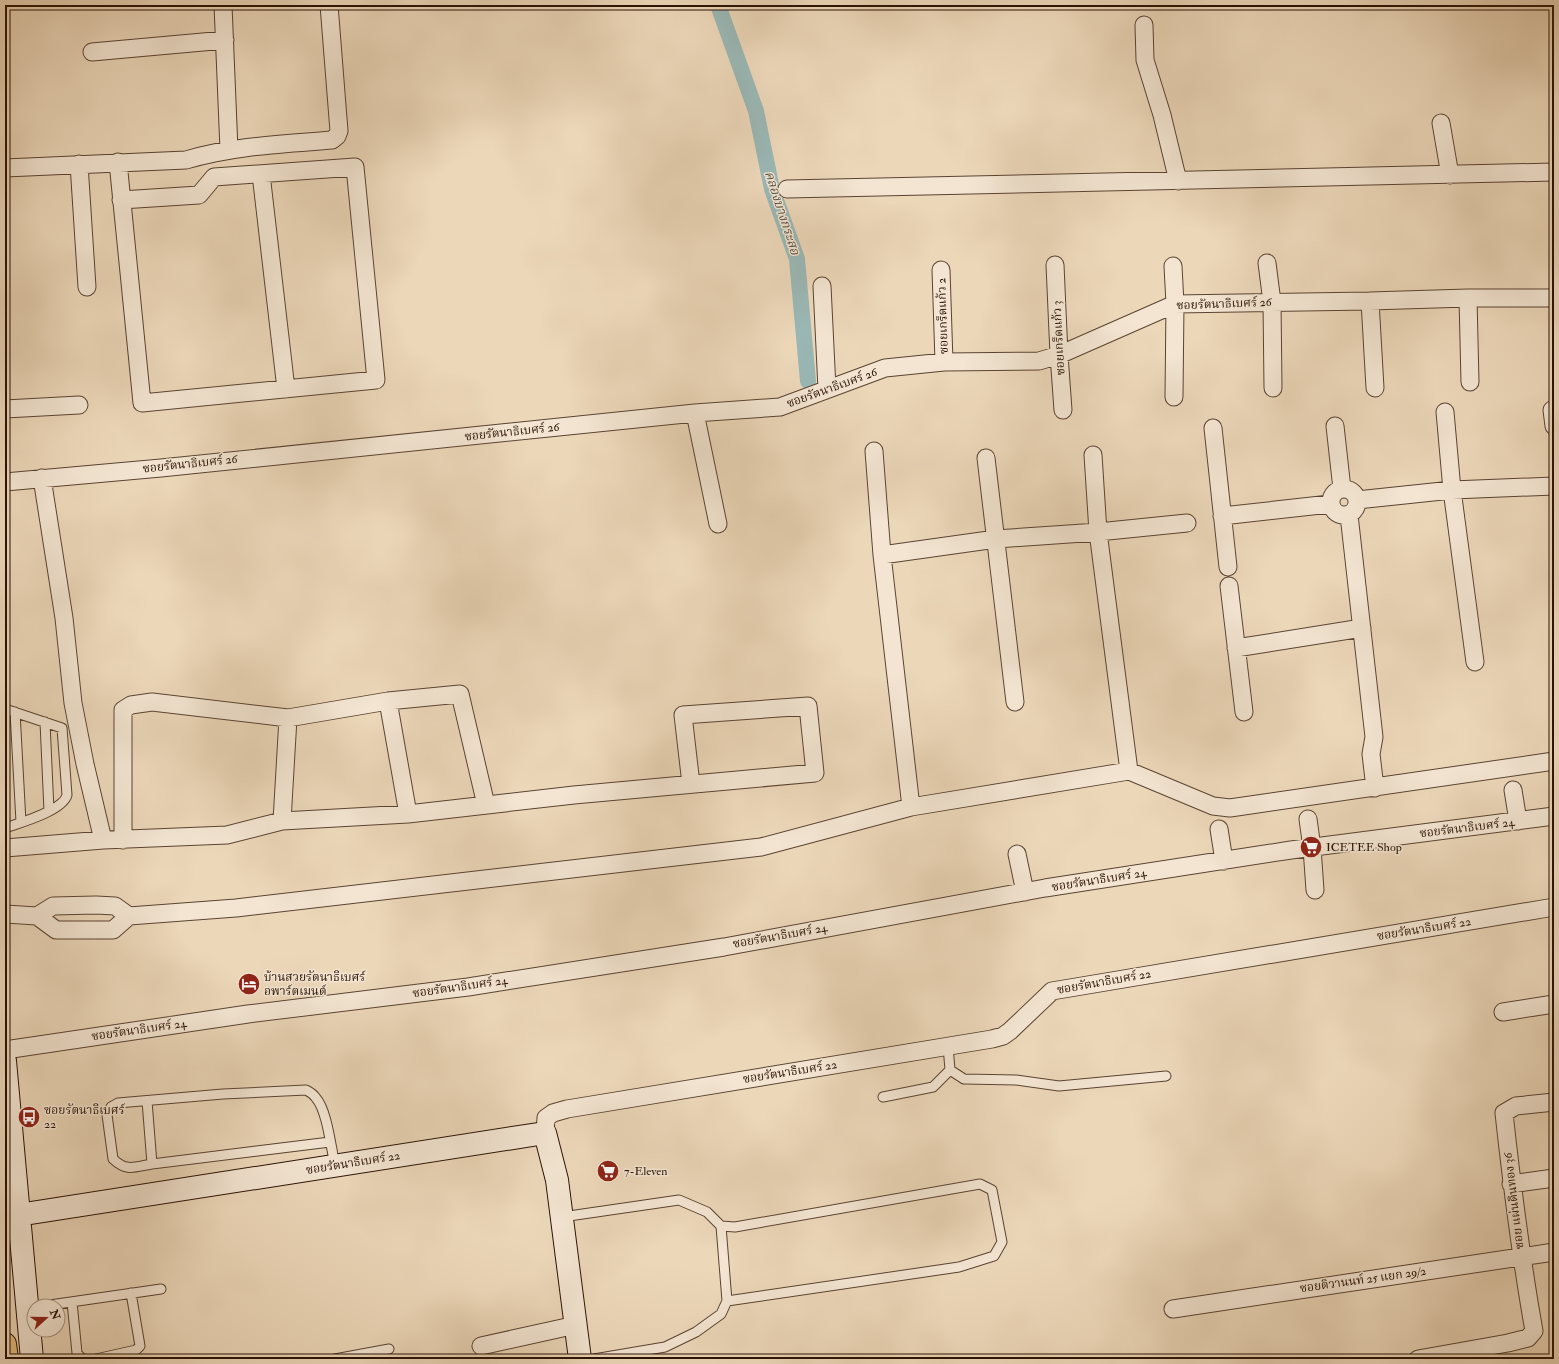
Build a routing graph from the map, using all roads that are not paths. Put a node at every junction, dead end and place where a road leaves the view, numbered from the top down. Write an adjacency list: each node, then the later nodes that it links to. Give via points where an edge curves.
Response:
1 (223, 5): 4 (street)
2 (329, 5): 7 (street, via 339,131 337,136 332,140)
3 (1144, 25): 14 (street, via 1145,60)
4 (225, 40): 5 (street); 7 (street)
5 (92, 52)
6 (1441, 123): 13 (street)
7 (229, 150): 8 (street, via 186,160)
8 (118, 162): 9 (street); 16 (street)
9 (79, 164): 10 (street); 22 (street)
10 (5, 168)
11 (1554, 172): 13 (street)
12 (261, 174): 16 (street, via 214,178 199,195); 31 (street); 31 (street, via 355,167 376,380)
13 (1450, 175): 14 (street)
14 (1178, 181): 15 (street)
15 (787, 189)
16 (122, 200): 31 (street, via 142,403)
17 (1267, 264): 26 (street)
18 (1055, 265): 28 (street, ซอยเกร็ดแก้ว 3)
19 (1173, 266): 27 (street)
20 (941, 270): 29 (street, ซอยเกร็ดแก้ว 2)
21 (822, 286): 34 (street)
22 (87, 287)
23 (1468, 298): 24 (street, ซอยรัตนาธิเบศร์ 26); 25 (street, ซอยรัตนาธิเบศร์ 26); 30 (street)
24 (1554, 298)
25 (1370, 301): 26 (street, ซอยรัตนาธิเบศร์ 26); 33 (street)
26 (1272, 302): 27 (street, ซอยรัตนาธิเบศร์ 26); 32 (street)
27 (1175, 304): 28 (street, ซอยรัตนาธิเบศร์ 26); 35 (street)
28 (1059, 355): 29 (street, ซอยรัตนาธิเบศร์ 26, via 1039,361); 38 (street, ซอยเกร็ดแก้ว 3)
29 (944, 362): 34 (street, ซอยรัตนาธิเบศร์ 26, via 885,368)
30 (1470, 382)
31 (286, 388)
32 (1273, 388)
33 (1375, 388)
34 (827, 389): 40 (street, ซอยรัตนาธิเบศร์ 26, via 780,407)
35 (1174, 398)
36 (79, 404): 37 (street)
37 (5, 409)
38 (1063, 410)
39 (1445, 412): 50 (street)
40 (695, 413): 46 (street, ซอยรัตนาธิเบศร์ 26); 56 (street)
41 (1335, 426): 49 (street)
42 (1213, 428): 54 (street)
43 (874, 451): 59 (street)
44 (1093, 456): 57 (street)
45 (986, 458): 58 (street)
46 (42, 478): 47 (street, ซอยรัตนาธิเบศร์ 26); 88 (street, via 64,618 73,703)
47 (5, 482)
48 (1554, 486): 50 (street)
49 (1342, 489): 51 (street, via 1352,492); 52 (street, via 1333,494)
50 (1452, 490): 51 (street); 64 (street)
51 (1357, 500): 53 (street, via 1356,509)
52 (1330, 504): 53 (street, via 1336,514); 54 (street)
53 (1349, 515): 62 (street)
54 (1222, 516): 60 (street)
55 (1187, 523): 57 (street)
56 (718, 524)
57 (1098, 532): 58 (street); 73 (street)
58 (996, 539): 59 (street); 66 (street)
59 (882, 555): 78 (street)
60 (1228, 567)
61 (1229, 586): 63 (street)
62 (1362, 628): 63 (street); 75 (street, via 1374,737 1371,754)
63 (1236, 648): 69 (street)
64 (1475, 662)
65 (388, 701): 70 (street); 77 (street, via 460,694); 80 (street)
66 (1015, 702)
67 (5, 709): 68 (lane)
68 (15, 712): 71 (lane); 85 (lane)
69 (1244, 712)
70 (288, 718): 83 (street); 89 (street, via 152,702 122,710)
71 (45, 722): 79 (lane); 79 (lane, via 62,728 67,795 62,803)
72 (1554, 761): 75 (street)
73 (1129, 771): 75 (street, via 1212,806 1230,808); 78 (street)
74 (692, 784): 74 (street, via 815,773 808,706 683,716); 77 (street)
75 (1380, 787)
76 (1513, 790): 84 (street)
77 (486, 805): 80 (street)
78 (911, 806): 99 (street, via 761,847 236,908)
79 (49, 811): 85 (lane)
80 (408, 814): 83 (street)
81 (1554, 816): 84 (street, ซอยรัตนาธิเบศร์ 24)
82 (1308, 819): 91 (street)
83 (282, 821): 89 (street, via 227,835)
84 (1518, 821): 91 (street, ซอยรัตนาธิเบศร์ 24)
85 (21, 822): 86 (lane)
86 (5, 828)
87 (1218, 829): 93 (street)
88 (103, 840): 89 (street); 90 (street)
89 (123, 840)
90 (5, 848)
91 (1312, 848): 93 (street, ซอยรัตนาธิเบศร์ 24); 94 (street)
92 (1017, 854): 95 (street)
93 (1224, 861): 95 (street, ซอยรัตนาธิเบศร์ 24)
94 (1315, 890)
95 (1025, 892): 103 (street, ซอยรัตนาธิเบศร์ 24, via 724,947 492,983 248,1014)
96 (1554, 907): 102 (street, ซอยรัตนาธิเบศร์ 22, via 1052,991 1003,1036)
97 (5, 914): 98 (street)
98 (36, 916): 99 (street, via 53,906 114,906); 99 (street, via 56,930 113,930)
99 (129, 916)
100 (1554, 1004): 101 (street)
101 (1503, 1012)
102 (948, 1046): 105 (lane); 110 (street, ซอยรัตนาธิเบศร์ 22, via 567,1109 546,1118)
103 (5, 1050)
104 (5, 1061): 116 (street)
105 (950, 1070): 106 (lane, via 964,1079 1016,1080 1059,1086); 107 (lane, via 933,1087)
106 (1166, 1076)
107 (883, 1097)
108 (147, 1101): 111 (lane, via 306,1090 316,1097 322,1107); 112 (lane); 112 (lane, via 118,1103 111,1107 107,1115 113,1159 120,1166 128,1168)
109 (1554, 1102): 115 (street, ซอย แผ่นดินทอง 36, via 1516,1106 1504,1113)
110 (545, 1133): 113 (street, ซอยรัตนาธิเบศร์ 22); 117 (street, via 557,1180)
111 (330, 1142): 112 (lane); 113 (lane)
112 (152, 1164)
113 (335, 1165): 116 (street, ซอยรัตนาธิเบศร์ 22)
114 (1554, 1178): 115 (street)
115 (1511, 1184): 120 (street, ซอย แผ่นดินทอง 36)
116 (18, 1214): 123 (street)
117 (562, 1216): 118 (lane, via 679,1200 707,1212); 128 (street)
118 (721, 1226): 124 (lane); 124 (lane, via 735,1227 980,1184 992,1190 1002,1242 994,1256 959,1267)
119 (1554, 1252): 120 (street, ซอยติวานนท์ 25 แยก 29/2)
120 (1521, 1257): 127 (street, ซอยติวานนท์ 25 แยก 29/2); 140 (street, ซอย แผ่นดินทอง 36, via 1534,1331 1528,1338)
121 (161, 1289): 122 (lane)
122 (131, 1294): 125 (lane); 136 (lane, via 140,1346 136,1350)
123 (33, 1298)
124 (727, 1301): 139 (lane, via 721,1314 696,1332 665,1347)
125 (72, 1302): 126 (lane); 135 (lane, via 77,1354)
126 (66, 1303)
127 (1173, 1309)
128 (576, 1325): 131 (street); 138 (street)
129 (33, 1338): 134 (street)
130 (5, 1344): 133 (main road)
131 (481, 1346)
132 (389, 1349): 137 (lane)
133 (7, 1359)
134 (32, 1359)
135 (84, 1359)
136 (96, 1359)
137 (335, 1359)
138 (580, 1359)
139 (594, 1359)
140 (1418, 1359)

